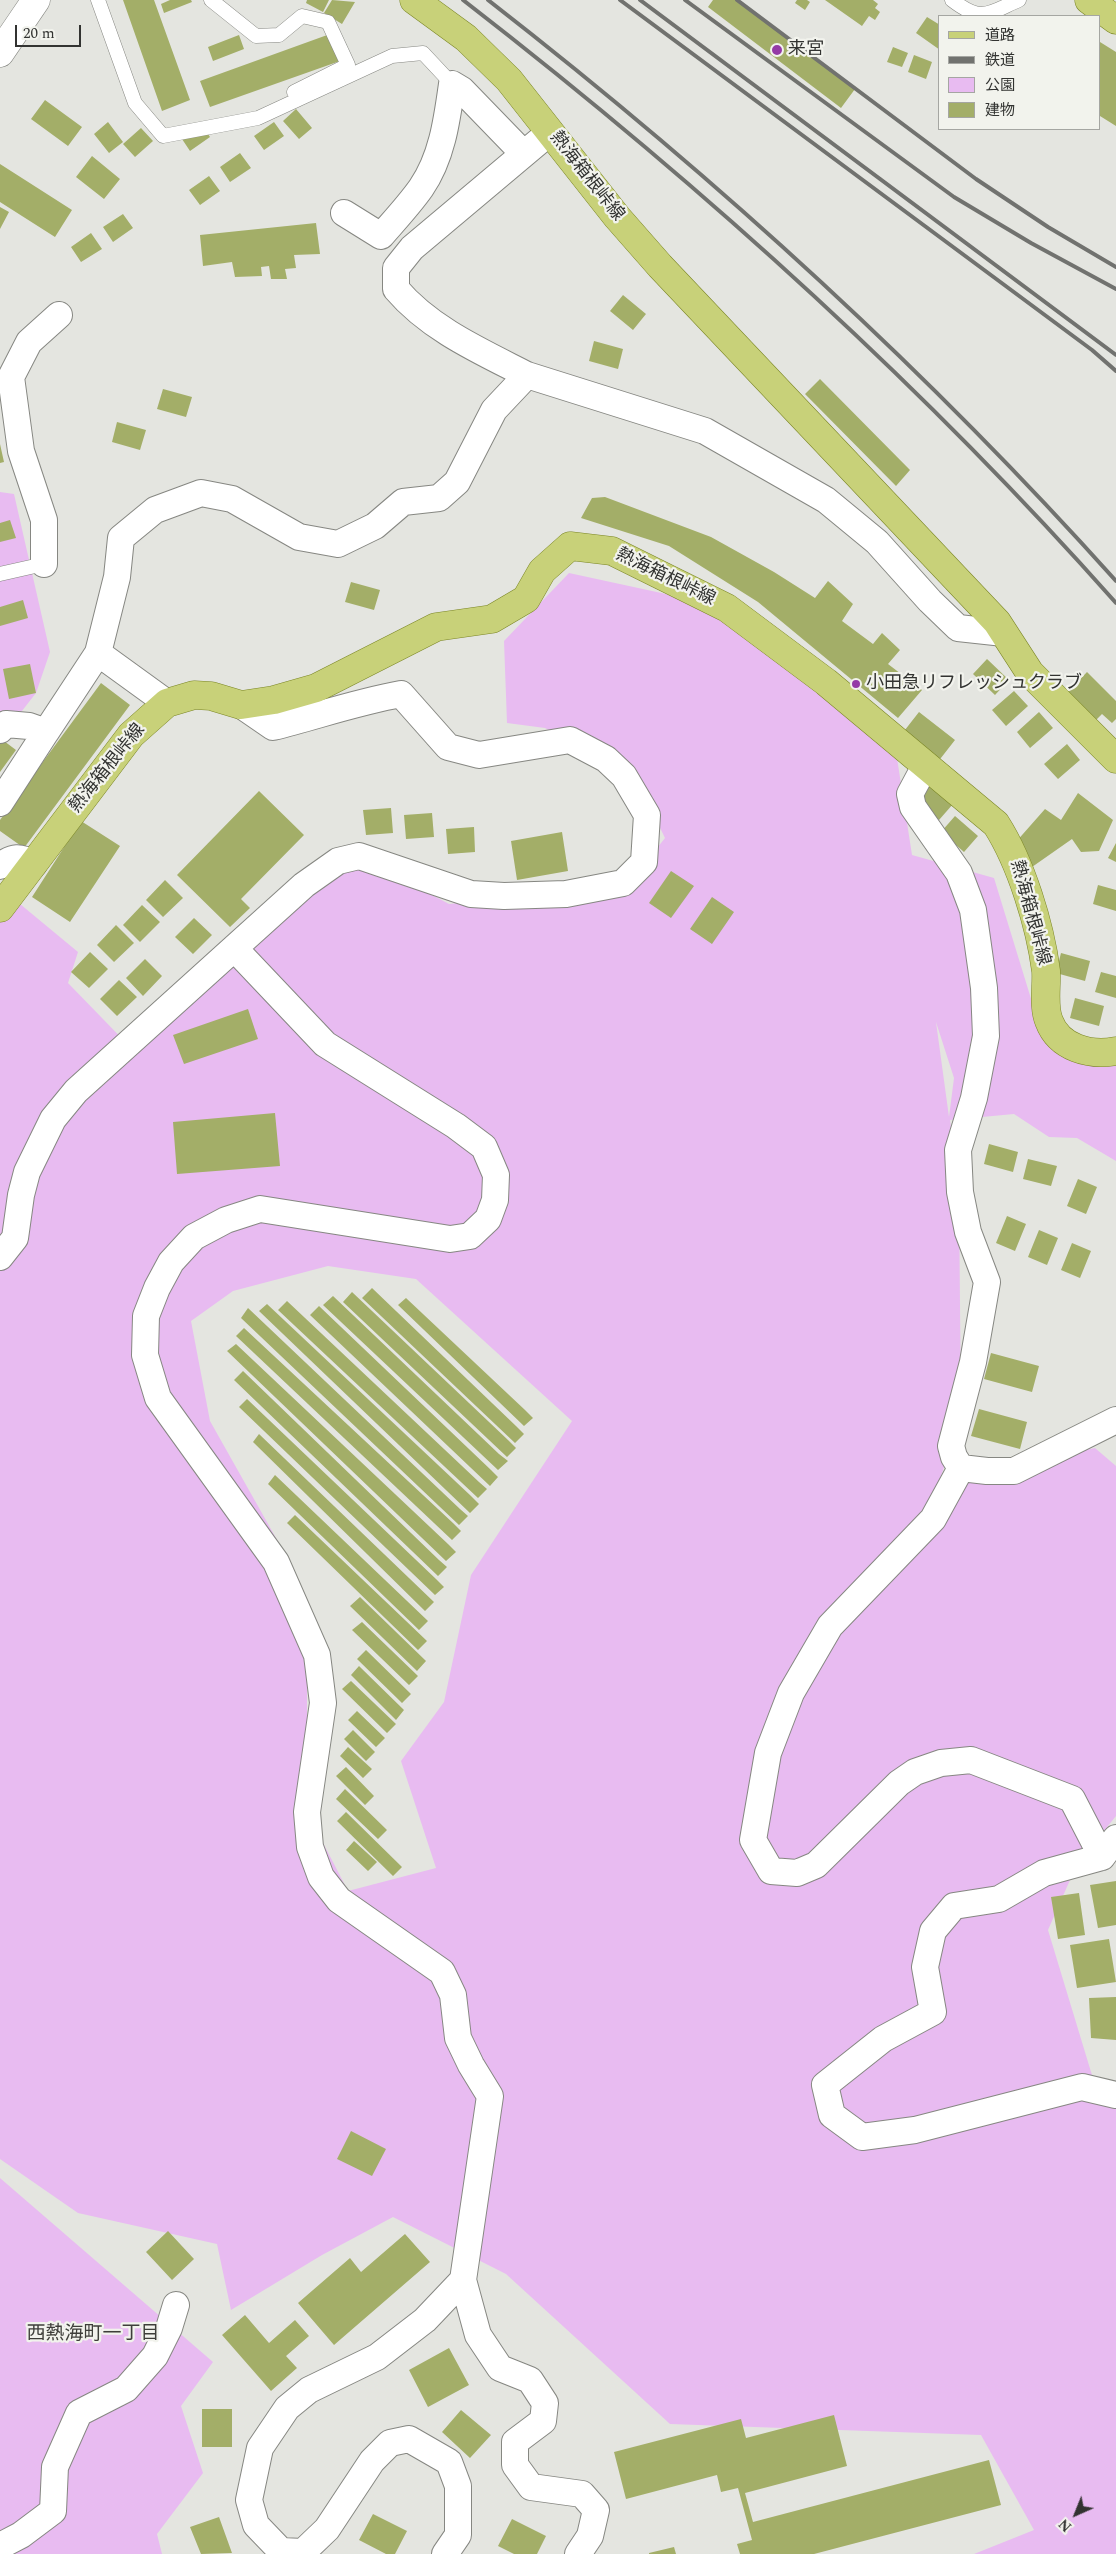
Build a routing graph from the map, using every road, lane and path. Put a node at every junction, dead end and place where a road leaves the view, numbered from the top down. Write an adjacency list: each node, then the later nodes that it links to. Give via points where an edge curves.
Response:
1 (36, 0): 9 (street)
2 (98, 0): 11 (lane, via 135,103 163,136)
3 (211, 0): 11 (lane, via 256,36 279,35 302,16 328,22 348,65)
4 (414, 0): 12 (main road, 熱海箱根峠線, via 466,38 509,80)
5 (952, 0): 6 (lane, via 978,15)
6 (1019, 0)
7 (1089, 0): 8 (main road)
8 (1116, 20)
9 (0, 54)
10 (452, 84): 11 (lane, via 423,53 392,56 258,118); 13 (street, via 462,90); 14 (street, via 446,129 434,164 422,187 381,236)
11 (235, 121)
12 (550, 132): 13 (street); 20 (main road, 熱海箱根峠線, via 660,266)
13 (524, 154): 16 (street, via 412,248 396,268 396,289 408,303 454,338)
14 (344, 213)
15 (59, 315): 17 (street, via 29,342)
16 (527, 375): 20 (street, via 705,431 826,500 877,542 958,628); 21 (street, via 494,410 457,482 439,498 403,502 375,526 338,544 299,537 232,499 200,493 155,510 121,538 117,577)
17 (6, 379): 18 (street, via 21,451 44,520)
18 (44, 564): 19 (lane)
19 (0, 574)
20 (1004, 633): 26 (main road, 熱海箱根峠線, via 1030,673)
21 (98, 653): 22 (street); 25 (street)
22 (167, 704): 23 (main road, 熱海箱根峠線, via 194,695); 29 (main road, 熱海箱根峠線, via 131,735)
23 (241, 705): 27 (main road, 熱海箱根峠線, via 316,688 436,627 492,619 526,599 542,571 570,546 588,547 612,551 727,608 826,682); 32 (street, via 273,727 359,702 401,694 448,747 479,756 570,740 606,759 624,776 647,814 644,862 623,883 566,894 471,894 359,856 338,861 304,885)
24 (0, 730): 25 (street, via 6,724 29,726)
25 (46, 732): 28 (street)
26 (1116, 759)
27 (925, 766): 33 (main road, 熱海箱根峠線, via 996,824 1012,848 1046,970 1048,1020 1061,1040 1086,1052); 36 (street, via 910,794 913,808 959,873 973,910 984,988 986,1036 974,1098 958,1150 960,1192 968,1232 987,1282 973,1362 951,1446)
28 (0, 803)
29 (34, 864): 30 (street, via 21,857 9,859); 31 (main road, 熱海箱根峠線)
30 (0, 866)
31 (0, 908)
32 (235, 949): 34 (street, via 76,1091 53,1119 27,1172 15,1238); 39 (street, via 325,1044 484,1147 496,1175 495,1200 488,1219 470,1236 450,1239 260,1209 226,1220 194,1237 171,1262 146,1316 145,1346 158,1398 276,1562 317,1655 323,1703 307,1812 310,1846 321,1878 339,1900 442,1972 453,1995 458,2038 490,2096)
33 (1116, 1051)
34 (0, 1257)
35 (1116, 1420): 36 (street, via 1014,1471)
36 (961, 1468): 37 (street, via 933,1519 830,1626 791,1693 768,1753 753,1840 770,1871 797,1873 816,1865 899,1783 915,1772 942,1763 971,1760 1072,1798)
37 (1109, 1848): 38 (street, via 1044,1874 999,1899 954,1906 933,1931 925,1967 933,2012 883,2039 825,2085 832,2115 862,2137 915,2130 1082,2087)
38 (1116, 2096)
39 (463, 2280): 42 (street, via 425,2320 377,2357 309,2390 286,2408 260,2448 249,2500 256,2525 281,2551 303,2552 327,2529 372,2461 390,2443 409,2439 449,2462 458,2486 458,2535); 43 (street, via 478,2335 500,2368 530,2380 545,2403 543,2420 515,2442 515,2465 531,2487 582,2494 596,2510 590,2536)
40 (176, 2305): 41 (street, via 155,2356 126,2388 79,2413 56,2467 53,2511)
41 (0, 2546)
42 (445, 2554)
43 (578, 2554)

